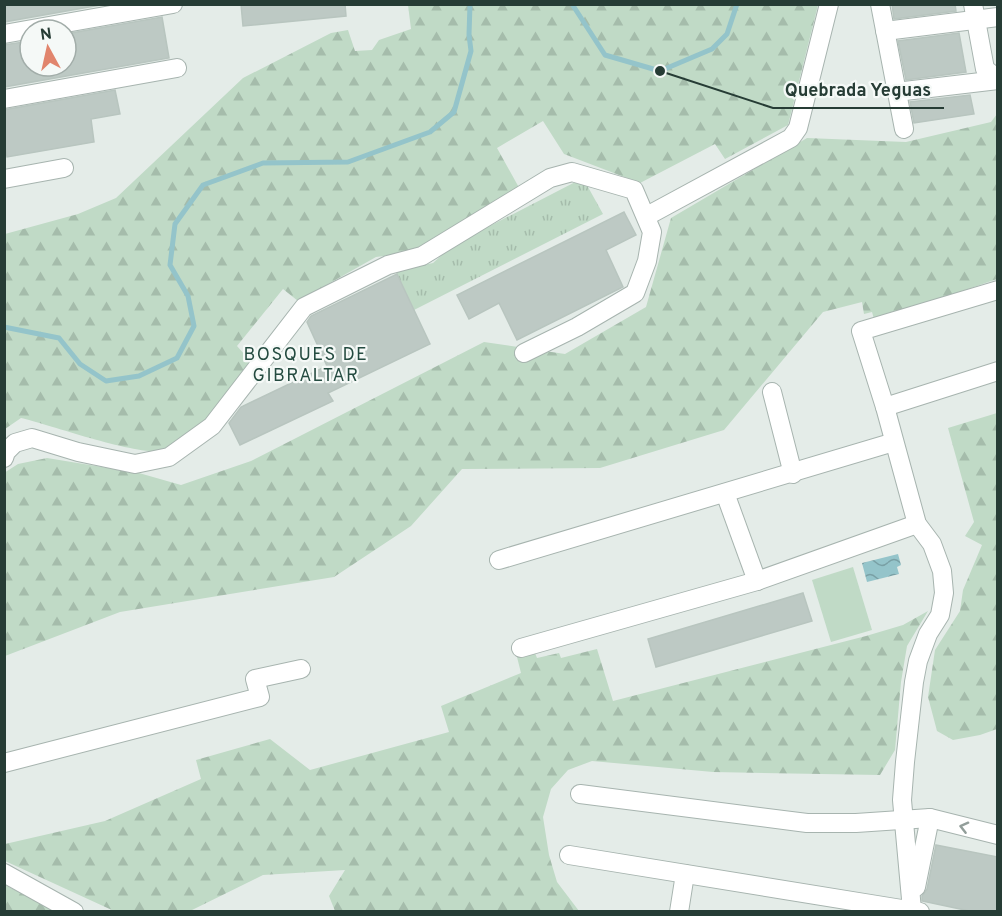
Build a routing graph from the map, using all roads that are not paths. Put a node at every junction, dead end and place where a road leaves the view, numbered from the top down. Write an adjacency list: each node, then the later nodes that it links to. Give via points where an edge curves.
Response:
1 (173, 4): 7 (street)
2 (829, 4): 15 (street, via 798,128 791,138)
3 (880, 4): 6 (street)
4 (974, 13): 5 (street); 6 (street); 9 (street, via 985,69)
5 (998, 17)
6 (885, 31): 10 (street)
7 (4, 34)
8 (177, 68): 11 (street)
9 (998, 80): 10 (street)
10 (896, 92): 12 (street)
11 (4, 99)
12 (903, 129)
13 (64, 168): 14 (street)
14 (4, 178)
15 (647, 216): 17 (street, via 652,232 635,293); 22 (street, via 634,190 572,172 550,178 422,256 388,265 304,307 212,426 169,457 135,464 32,438 15,443)
16 (998, 290): 20 (street, via 861,331)
17 (524, 353)
18 (998, 371): 20 (street)
19 (772, 393): 23 (street)
20 (885, 407): 21 (street)
21 (894, 442): 23 (street); 25 (street)
22 (4, 458)
23 (792, 474): 24 (street)
24 (725, 493): 26 (street); 27 (street)
25 (917, 524): 27 (street); 33 (street, via 932,543 942,570 944,593 940,615 928,634 914,682 902,800)
26 (499, 560)
27 (757, 581): 28 (street)
28 (521, 648)
29 (301, 669): 30 (street, via 255,679 260,697)
30 (4, 763)
31 (579, 794): 33 (street, via 807,823)
32 (930, 818): 33 (street); 34 (street, one-way to 32); 38 (street)
33 (904, 820): 38 (street)
34 (998, 835)
35 (568, 855): 37 (street)
36 (4, 873): 39 (street)
37 (685, 874): 38 (street); 40 (street)
38 (914, 911)
39 (74, 912)
40 (679, 912)

